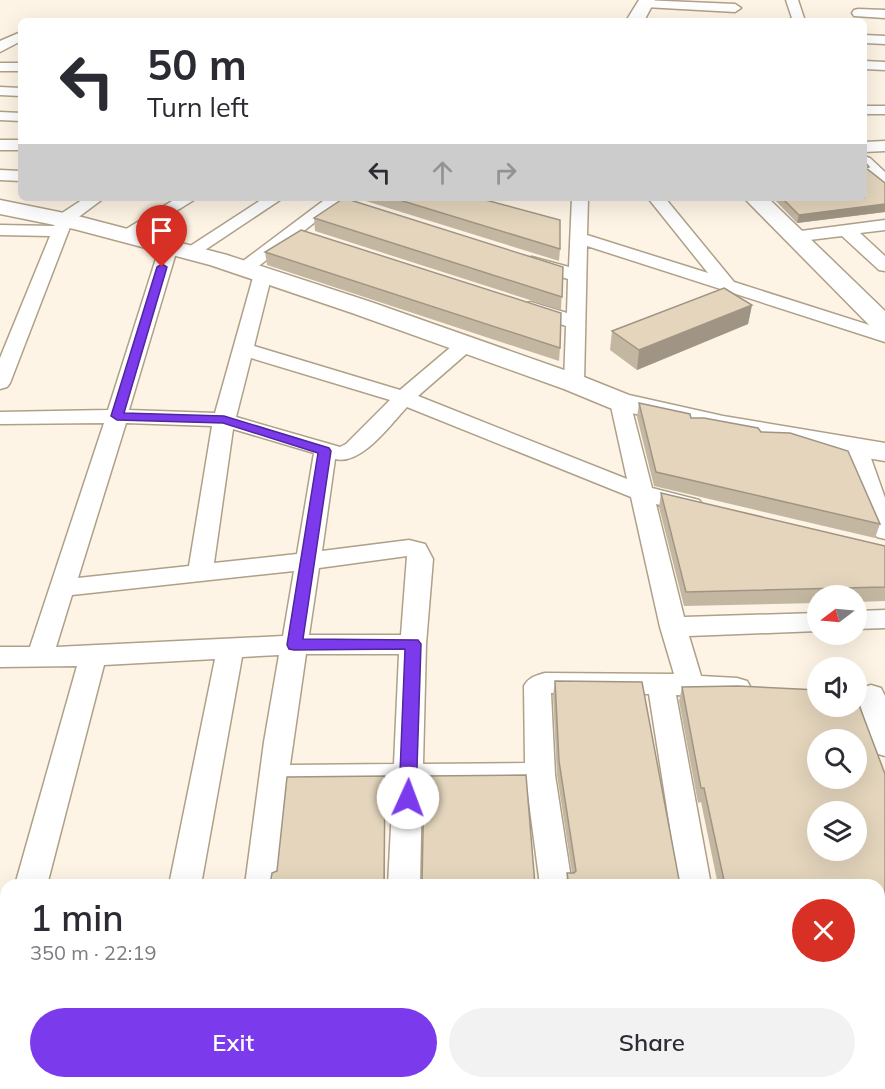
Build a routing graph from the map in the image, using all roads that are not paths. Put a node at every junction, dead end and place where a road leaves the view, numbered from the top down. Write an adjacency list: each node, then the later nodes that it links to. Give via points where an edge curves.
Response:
1 (792, 0): 8 (street)
2 (854, 0): 6 (street)
3 (646, 1): 4 (street); 7 (street)
4 (734, 4)
5 (885, 14): 6 (street)
6 (859, 17)
7 (637, 18)
8 (798, 18)
9 (18, 37): 12 (street)
10 (867, 37): 11 (street)
11 (885, 40)
12 (0, 48)
13 (867, 65): 14 (street)
14 (885, 66)
15 (0, 67): 16 (street)
16 (18, 68)
17 (11, 91): 20 (street)
18 (885, 98): 19 (street)
19 (867, 99)
20 (0, 103)
21 (867, 110): 22 (street)
22 (885, 110)
23 (0, 116): 24 (street)
24 (18, 117)
25 (0, 145): 26 (street)
26 (18, 145)
27 (885, 146): 28 (street)
28 (867, 147)
29 (867, 164): 32 (street)
30 (0, 175): 31 (street)
31 (18, 176)
32 (885, 179): 33 (street)
33 (867, 182)
34 (92, 201): 44 (street)
35 (184, 201): 51 (street)
36 (269, 201): 55 (street)
37 (334, 201): 49 (street)
38 (342, 201): 43 (street)
39 (580, 201): 50 (street)
40 (658, 201): 60 (street)
41 (758, 201): 52 (street)
42 (0, 207): 44 (street)
43 (358, 207)
44 (62, 225): 48 (street); 51 (street); 66 (street)
45 (885, 225): 47 (street)
46 (0, 230): 48 (street)
47 (846, 230): 52 (street); 57 (street)
48 (40, 231): 54 (street)
49 (293, 232): 53 (street); 58 (street)
50 (575, 232): 59 (street); 60 (street)
51 (127, 234): 55 (street)
52 (793, 237): 62 (street)
53 (316, 239)
54 (0, 245)
55 (179, 249): 58 (street); 72 (street)
56 (512, 255): 59 (street)
57 (885, 266)
58 (254, 271): 65 (street); 67 (street)
59 (578, 276): 63 (street)
60 (727, 285): 64 (street)
61 (509, 301): 63 (street)
62 (879, 314)
63 (577, 323): 69 (street)
64 (885, 336)
65 (465, 345): 69 (street); 70 (street)
66 (7, 348): 68 (street)
67 (243, 349): 70 (street); 74 (street)
68 (0, 383)
69 (574, 383): 71 (street)
70 (404, 398): 76 (street, via 354,449 336,454); 78 (street)
71 (620, 402): 75 (street, via 723,425); 78 (street)
72 (117, 416): 73 (street); 74 (street); 83 (street)
73 (0, 418)
74 (224, 420): 76 (street); 82 (street)
75 (856, 447): 77 (street); 80 (street)
76 (325, 451): 81 (street)
77 (885, 452)
78 (641, 493): 79 (street); 85 (street)
79 (711, 510)
80 (881, 544)
81 (308, 561): 82 (street); 86 (street, via 416,550 421,559); 87 (street)
82 (200, 573): 83 (street)
83 (62, 588): 89 (street)
84 (807, 622): 85 (street)
85 (673, 627): 93 (street)
86 (413, 644): 87 (street); 98 (street)
87 (294, 645): 88 (street); 99 (street)
88 (230, 650): 90 (street); 101 (street)
89 (40, 656): 90 (street); 91 (street)
90 (93, 656): 100 (street)
91 (0, 657)
92 (661, 684): 93 (street); 97 (street, via 538,686); 105 (street)
93 (691, 686): 94 (street)
94 (760, 689)
95 (871, 692): 96 (street)
96 (885, 745)
97 (540, 775): 98 (street); 104 (street)
98 (409, 776): 99 (street); 103 (street)
99 (275, 777): 102 (street)
100 (33, 879)
101 (186, 879)
102 (262, 879)
103 (404, 879)
104 (555, 879)
105 (694, 879)

